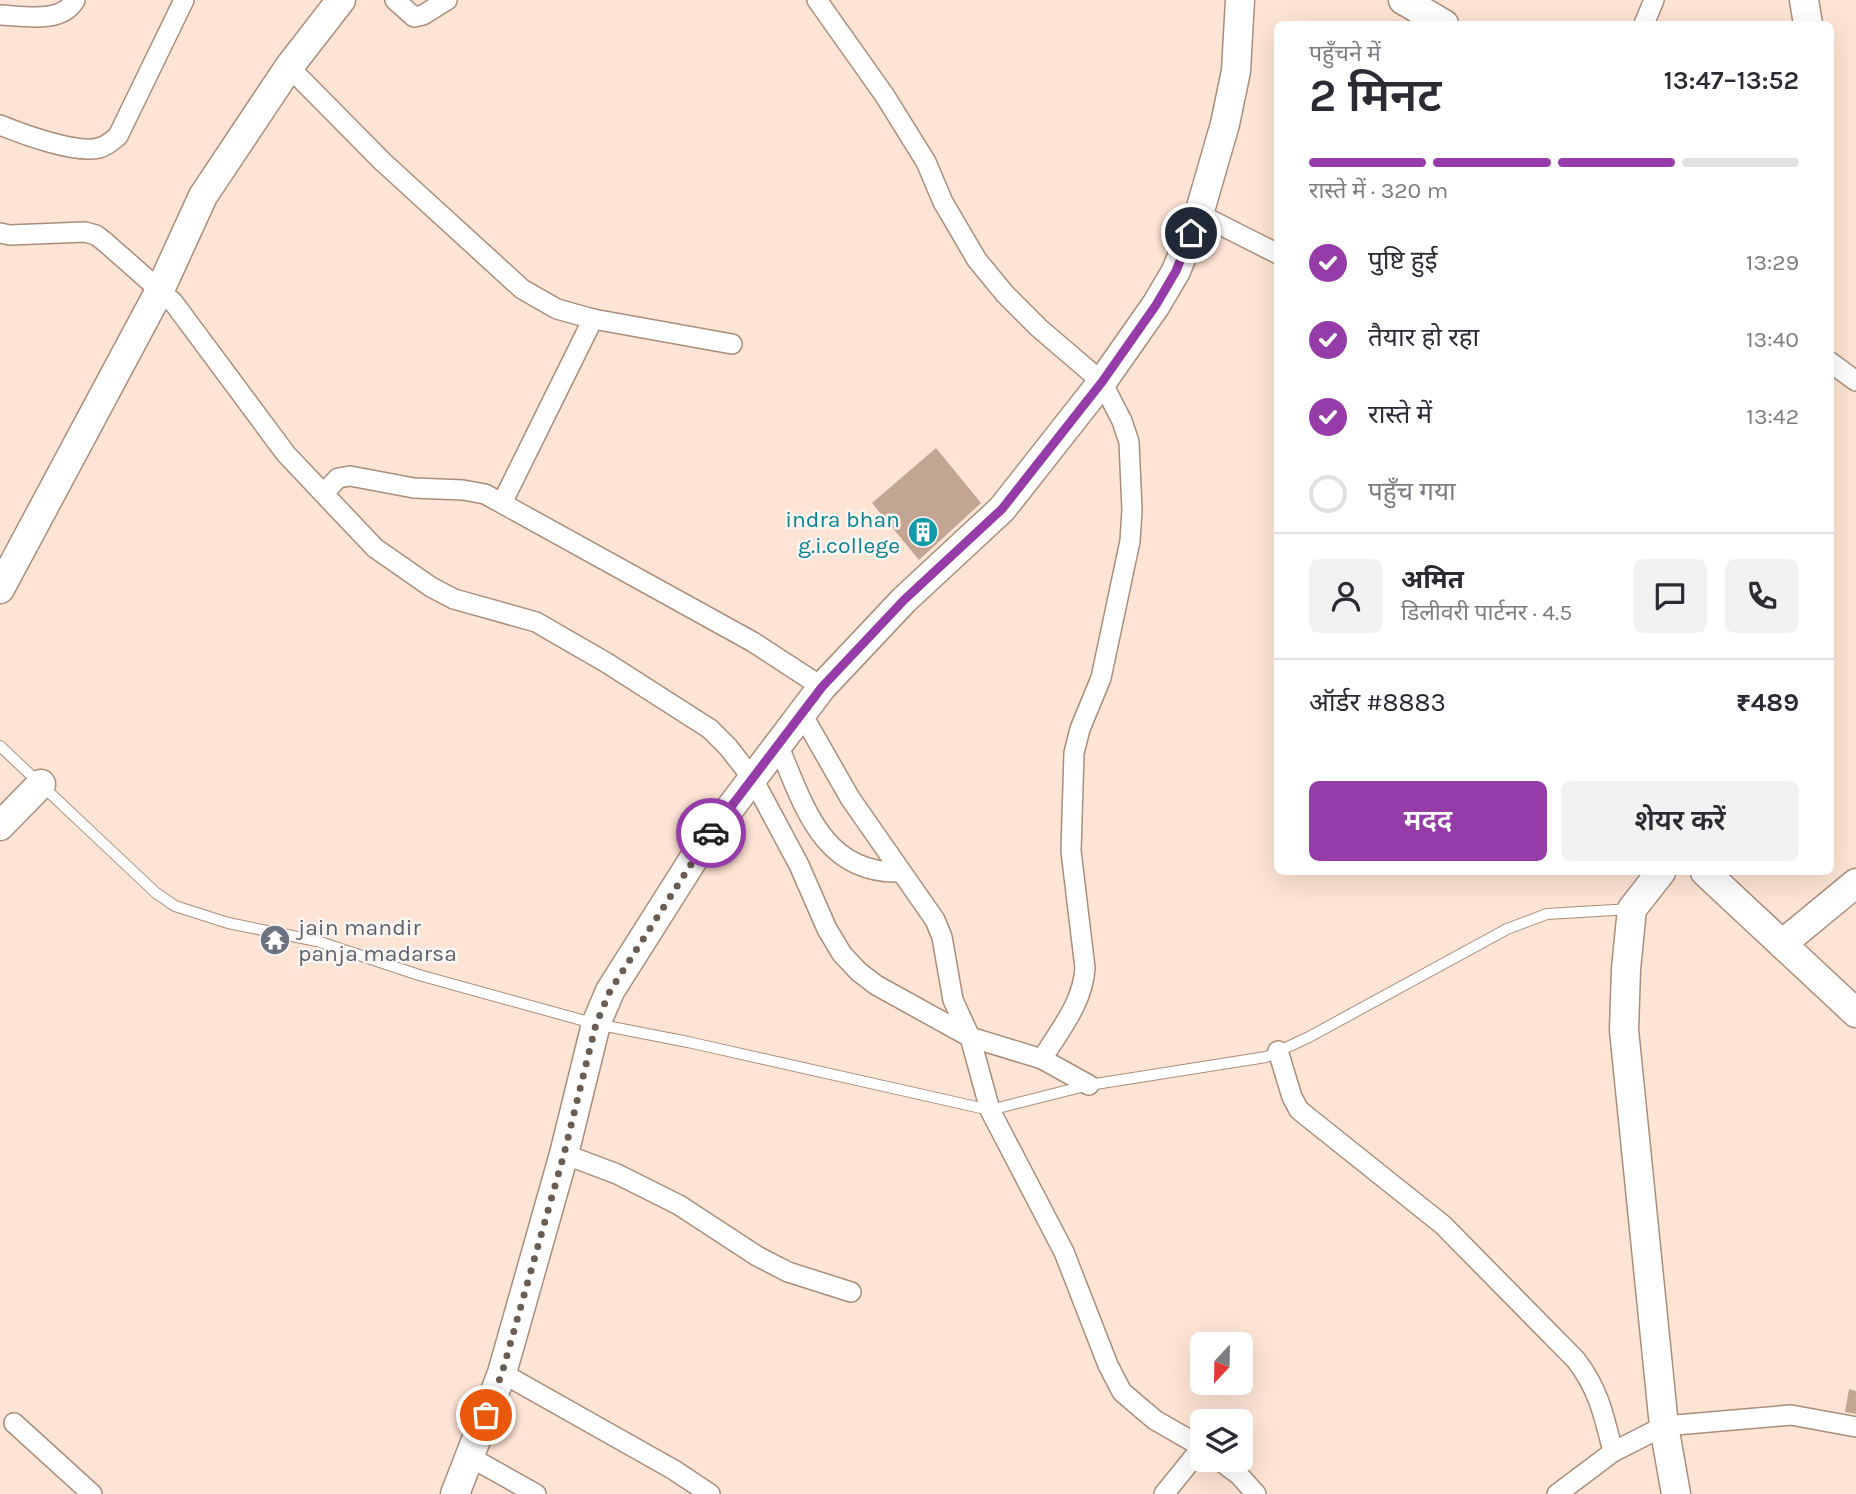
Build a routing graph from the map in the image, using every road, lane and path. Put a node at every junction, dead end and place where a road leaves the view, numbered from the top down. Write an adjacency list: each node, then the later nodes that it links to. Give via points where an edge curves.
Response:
1 (75, 0): 11 (street, via 61,14)
2 (184, 0): 16 (street, via 118,136 108,144 85,149 29,137)
3 (341, 0): 15 (street)
4 (394, 0): 5 (street, via 414,16)
5 (447, 0)
6 (817, 0): 24 (street, via 926,162 976,260 1039,328)
7 (1240, 0): 17 (street, via 1236,71)
8 (1402, 0): 12 (street)
9 (1654, 0): 13 (street)
10 (1804, 0): 14 (street)
11 (0, 15)
12 (1430, 21)
13 (1645, 21)
14 (1808, 21)
15 (289, 67): 20 (street, via 203,196); 21 (street, via 383,162 522,289 557,309)
16 (0, 125)
17 (1199, 214): 19 (street); 24 (street, via 1156,305)
18 (0, 233): 20 (street, via 96,236)
19 (1274, 252)
20 (160, 290): 26 (street, via 286,454); 28 (street)
21 (593, 319): 22 (street); 27 (street)
22 (732, 344)
23 (1834, 365): 25 (street)
24 (1102, 382): 29 (street, via 1002,509 904,600); 46 (street, via 1129,442 1130,541 1101,678 1074,753 1071,851 1084,984)
25 (1856, 382)
26 (324, 493): 27 (street, via 338,478 350,477 414,488 475,491); 33 (street, via 375,548 419,579 454,599 536,622 607,663 710,729)
27 (502, 503): 29 (street, via 753,642)
28 (0, 589)
29 (822, 687): 30 (street)
30 (802, 714): 32 (street); 36 (street, via 850,798)
31 (0, 746): 34 (lane)
32 (779, 747): 33 (street); 36 (street, via 808,818 823,838 864,868)
33 (753, 779): 43 (street, via 703,844 610,991); 44 (street, via 842,954 876,985)
34 (41, 784): 35 (street); 43 (lane, via 175,906 228,923 317,941 419,975)
35 (0, 826)
36 (901, 872): 44 (street, via 935,920 953,1000)
37 (1659, 875): 40 (street)
38 (1708, 875): 41 (street)
39 (1856, 883): 41 (street)
40 (1632, 909): 45 (lane, via 1547,914 1507,929); 53 (street, via 1625,1030)
41 (1782, 944): 42 (street)
42 (1856, 1013)
43 (596, 1024): 48 (lane); 49 (street)
44 (970, 1037): 46 (street); 48 (street)
45 (1278, 1051): 47 (lane, via 1228,1064); 56 (street, via 1299,1110 1443,1226 1576,1360 1600,1400)
46 (1042, 1059): 47 (street)
47 (1089, 1085): 48 (lane)
48 (990, 1110): 55 (street, via 1064,1252 1122,1392 1154,1420)
49 (564, 1154): 50 (street, via 679,1205 788,1272); 51 (street)
50 (851, 1292)
51 (502, 1373): 57 (street); 63 (street)
52 (15, 1423): 60 (street)
53 (1664, 1426): 54 (street, via 1791,1415); 56 (street); 67 (street)
54 (1856, 1427)
55 (1190, 1440)
56 (1613, 1452): 66 (street)
57 (471, 1457): 61 (street); 62 (street)
58 (1190, 1462): 64 (street)
59 (1235, 1472): 65 (street)
60 (92, 1494)
61 (455, 1494)
62 (537, 1494)
63 (710, 1494)
64 (1164, 1494)
65 (1256, 1494)
66 (1558, 1494)
67 (1676, 1494)

